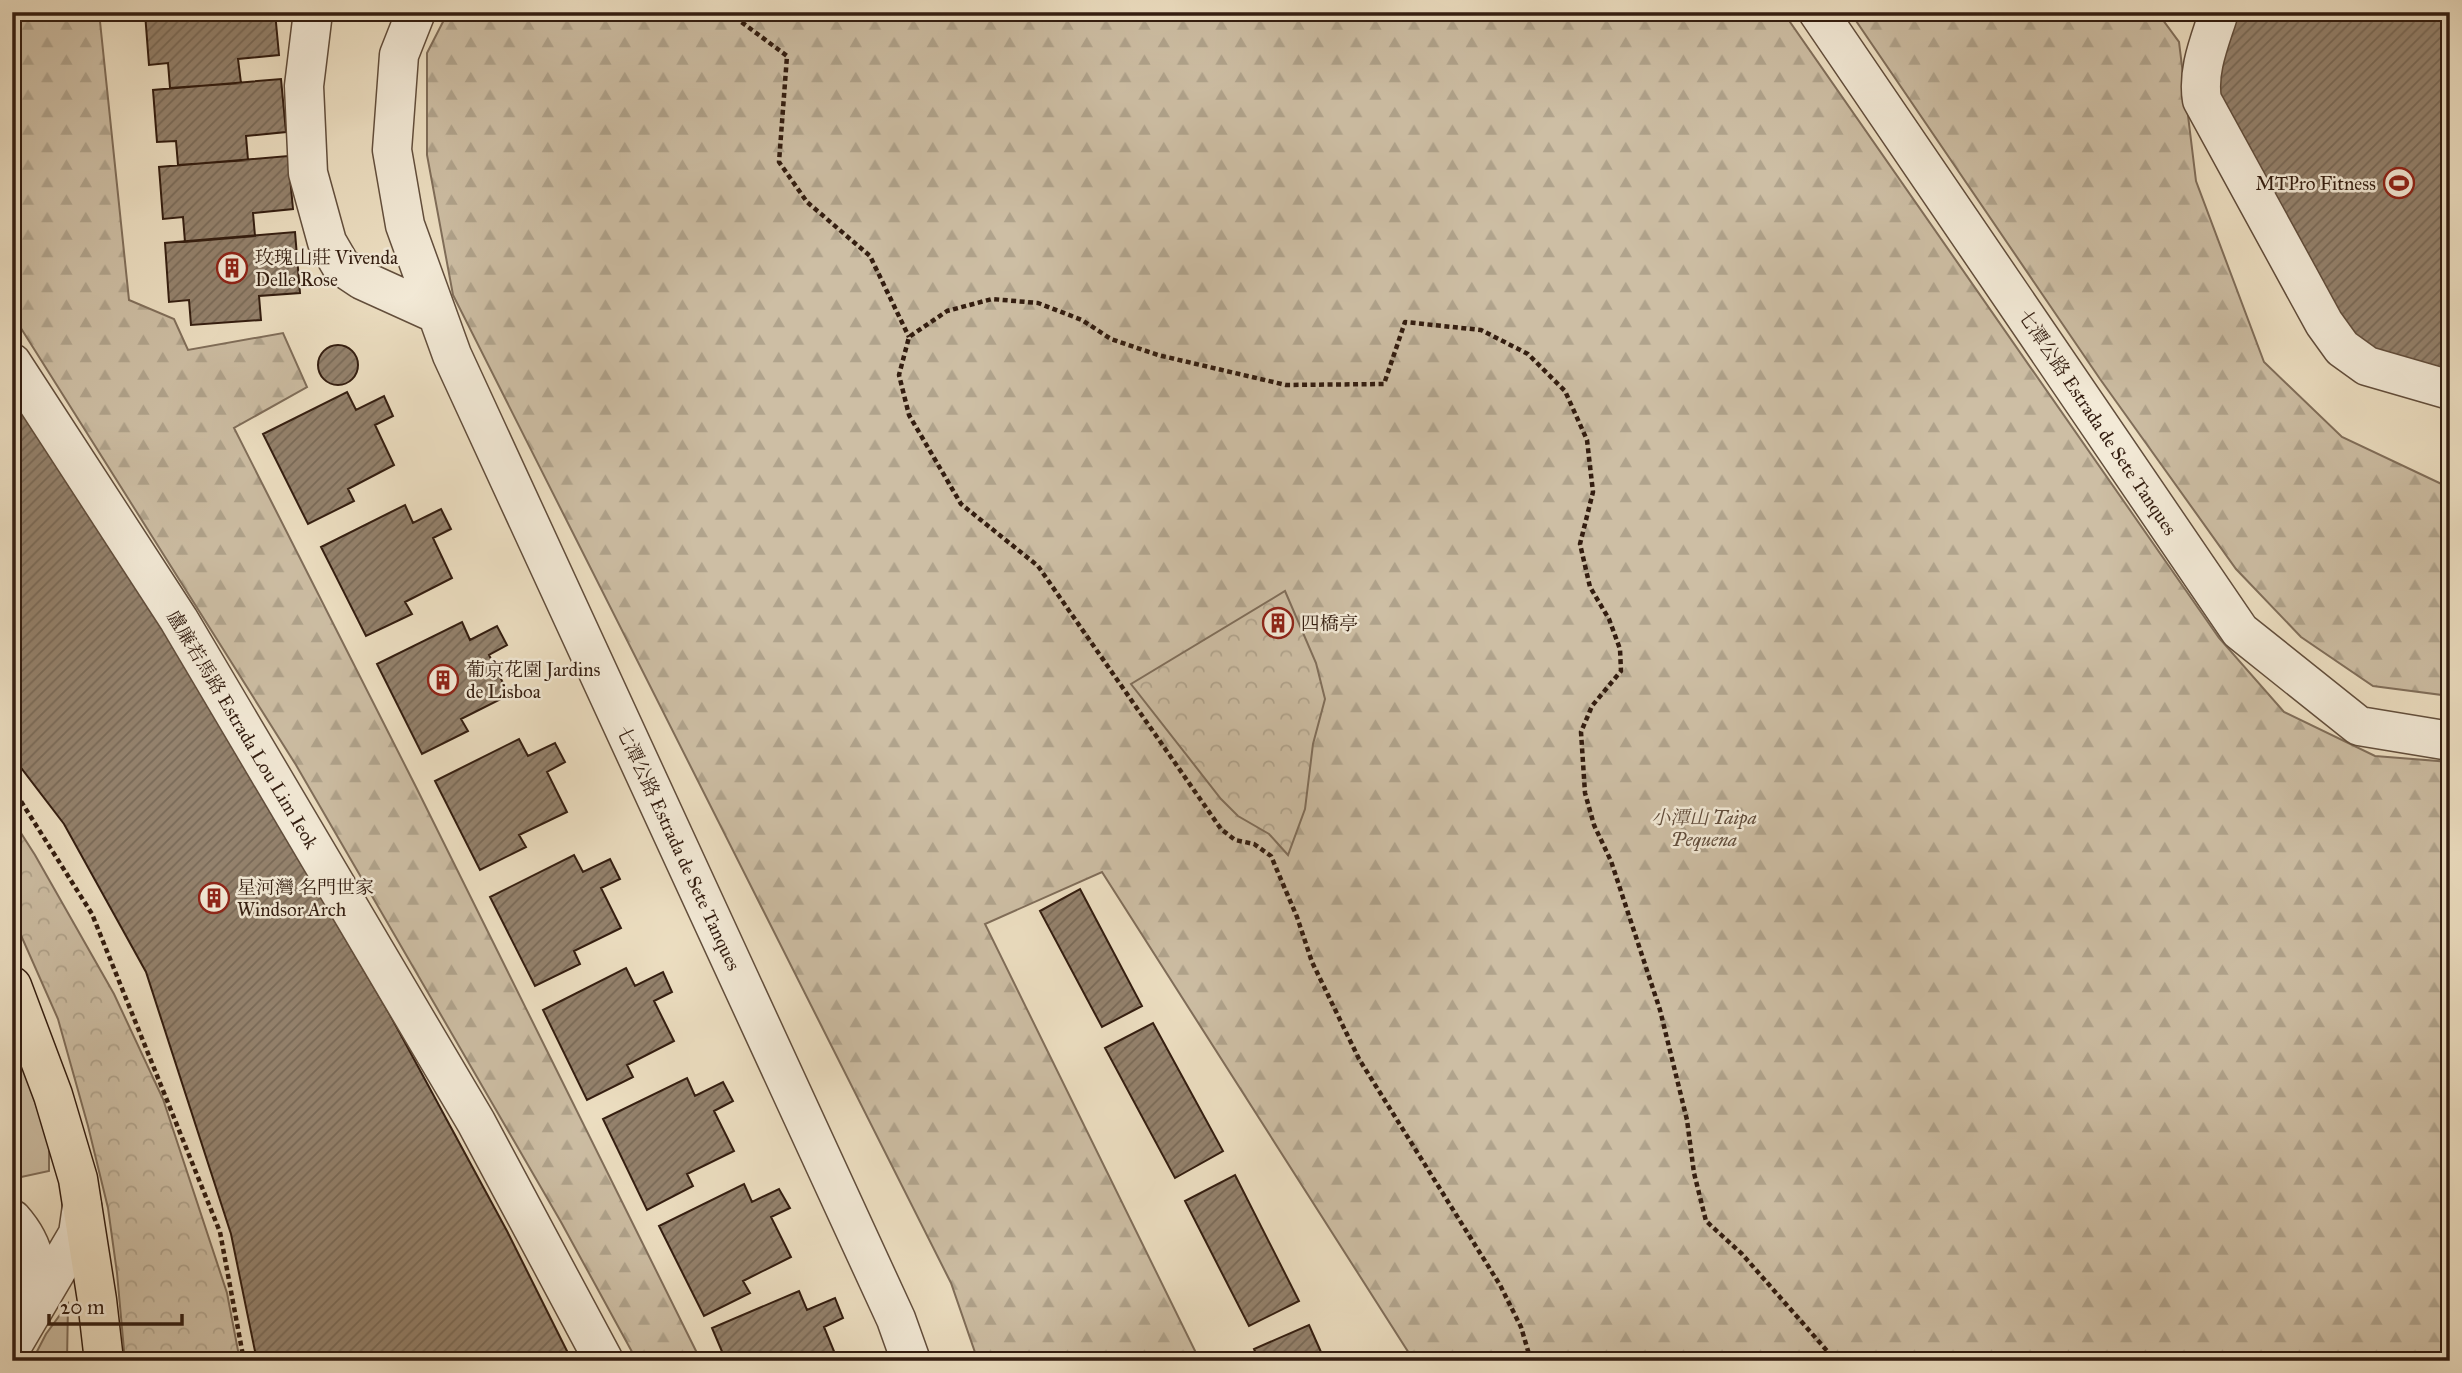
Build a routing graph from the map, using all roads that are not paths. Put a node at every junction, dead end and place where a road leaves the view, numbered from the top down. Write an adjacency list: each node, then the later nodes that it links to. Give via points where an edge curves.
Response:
1 (313, 12): 5 (street, via 304,86 309,173 327,242 341,266 362,280)
2 (416, 12): 5 (street, 七潭公路 Estrada de Sete Tanques, via 399,55 392,150 405,225)
3 (1818, 12): 8 (street, 七潭公路 Estrada de Sete Tanques, via 2241,631 2359,726)
4 (2219, 12): 7 (street, via 2199,84 2202,100 2324,323 2342,348 2367,366)
5 (437, 314): 15 (street, 七潭公路 Estrada de Sete Tanques, via 890,1306)
6 (12, 363): 14 (street, 盧廉若馬路 Estrada Lou Lim Ieok, via 179,620 476,1122)
7 (2450, 390)
8 (2450, 741)
9 (12, 986): 10 (main road, via 53,1096)
10 (82, 1206): 12 (street, via 78,1234); 13 (main road)
11 (12, 1219): 12 (street, via 35,1257 37,1286)
12 (22, 1330)
13 (104, 1361)
14 (604, 1361)
15 (911, 1361)

